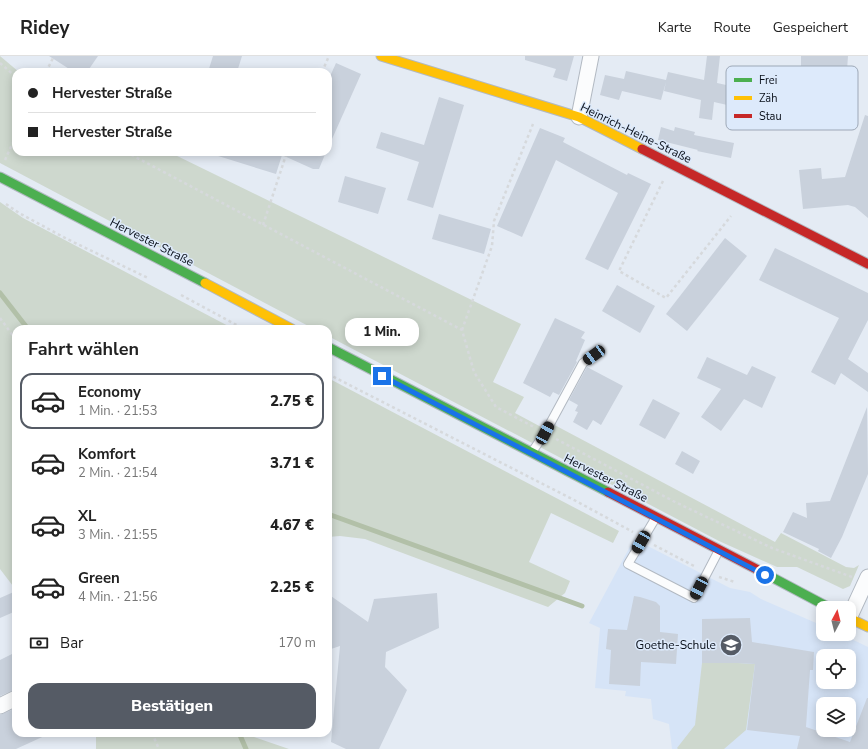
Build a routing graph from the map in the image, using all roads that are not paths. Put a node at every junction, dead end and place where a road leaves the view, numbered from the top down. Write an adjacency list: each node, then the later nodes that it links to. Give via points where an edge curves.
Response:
1 (380, 56): 3 (main road, Heinrich-Heine-Straße)
2 (591, 56): 4 (street)
3 (396, 58): 4 (main road, Heinrich-Heine-Straße)
4 (579, 117): 6 (main road, Heinrich-Heine-Straße)
5 (0, 177): 7 (main road, Hervester Straße)
6 (868, 264)
7 (284, 325)
8 (332, 350): 10 (main road, Hervester Straße)
9 (594, 355): 10 (lane, via 583,363)
10 (532, 453): 11 (main road, Hervester Straße)
11 (655, 518): 12 (main road, Hervester Straße); 12 (lane, via 628,564 694,598)
12 (719, 551): 14 (main road, Hervester Straße)
13 (867, 579): 15 (street)
14 (816, 601)
15 (856, 603)
16 (856, 621): 17 (main road)
17 (868, 627)
18 (12, 700): 19 (street)
19 (0, 706)

